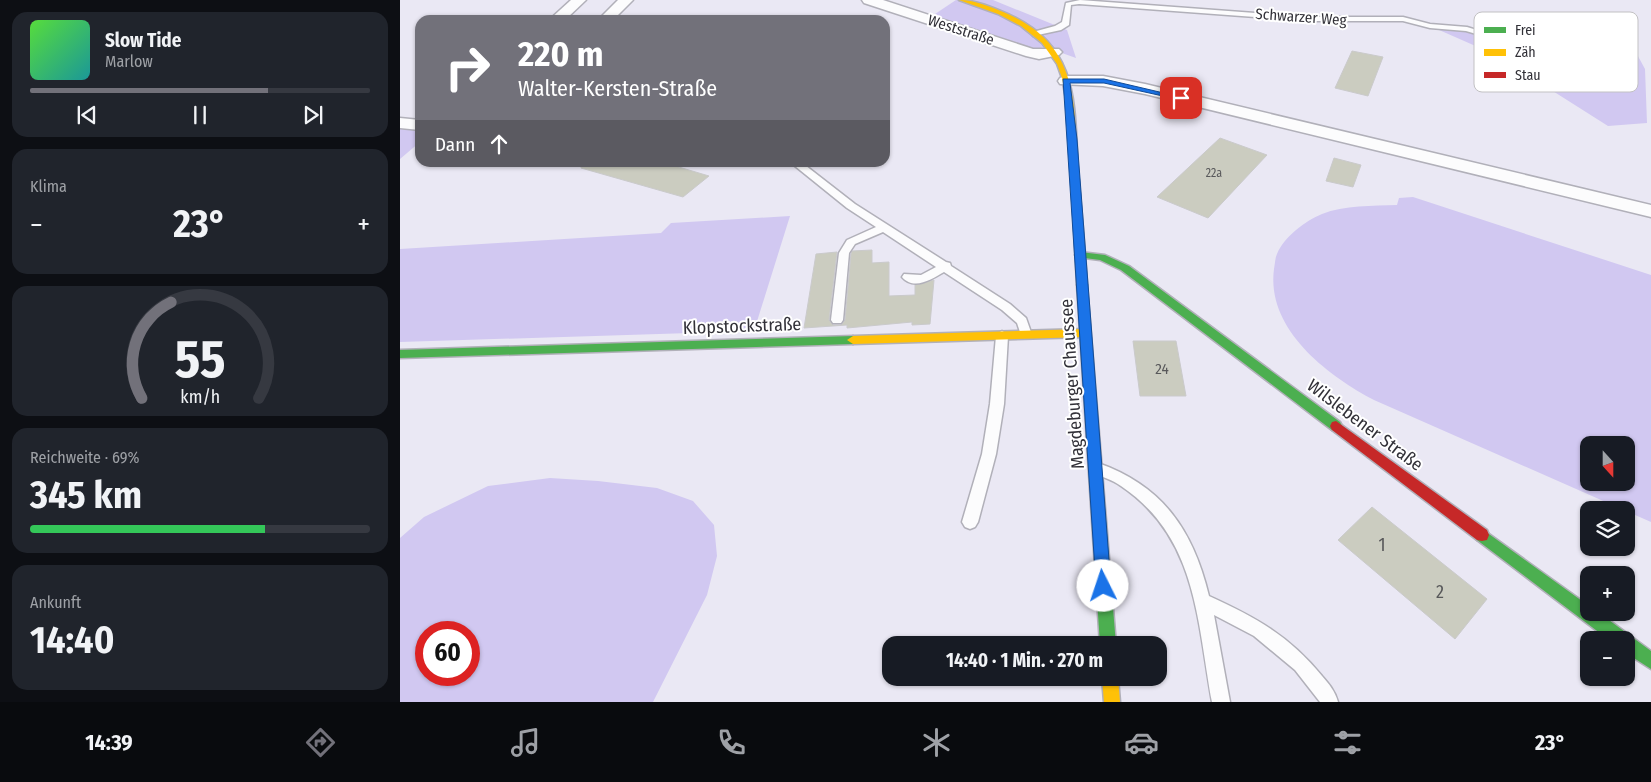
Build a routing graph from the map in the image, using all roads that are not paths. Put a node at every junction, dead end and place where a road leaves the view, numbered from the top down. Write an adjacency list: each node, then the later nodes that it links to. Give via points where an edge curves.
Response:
1 (579, 0): 5 (street)
2 (626, 0): 6 (street)
3 (869, 0): 9 (street, Weststraße, via 1031,53)
4 (962, 0): 8 (street, Magdeburger Chaussee, via 996,10)
5 (562, 15)
6 (610, 15)
7 (1474, 31): 8 (lane, Schwarzer Weg, via 1402,19 1310,18 1079,2 1068,4 1066,23)
8 (1036, 34): 9 (street, Magdeburger Chaussee)
9 (1054, 52): 10 (street, Magdeburger Chaussee, via 1063,67)
10 (1066, 81): 14 (street, via 1104,81 1145,89); 16 (street, Magdeburger Chaussee)
11 (400, 123): 12 (street)
12 (415, 124)
13 (800, 167): 15 (lane)
14 (1651, 211)
15 (884, 227): 17 (lane); 19 (lane, via 852,242 844,253)
16 (1080, 255): 20 (street, Magdeburger Chaussee); 27 (street, Wilslebener Straße, via 1102,257 1125,268)
17 (946, 266): 18 (lane, via 924,278 914,280); 21 (lane, via 1006,307 1022,321)
18 (908, 277)
19 (837, 320)
20 (1085, 333): 21 (street, Klopstockstraße); 24 (street, Magdeburger Chaussee)
21 (1026, 335): 22 (street, Klopstockstraße)
22 (1002, 336): 23 (street, Klopstockstraße); 25 (lane, via 990,454)
23 (400, 354)
24 (1095, 468): 26 (lane, via 1125,480 1159,506 1191,558); 28 (street, Magdeburger Chaussee)
25 (970, 522)
26 (1205, 602): 33 (lane, via 1212,662); 34 (lane, via 1260,630 1301,664)
27 (1610, 631)
28 (1107, 636)
29 (1635, 649): 30 (street)
30 (1651, 661)
31 (1111, 686): 32 (street)
32 (1112, 702)
33 (1221, 702)
34 (1329, 702)

